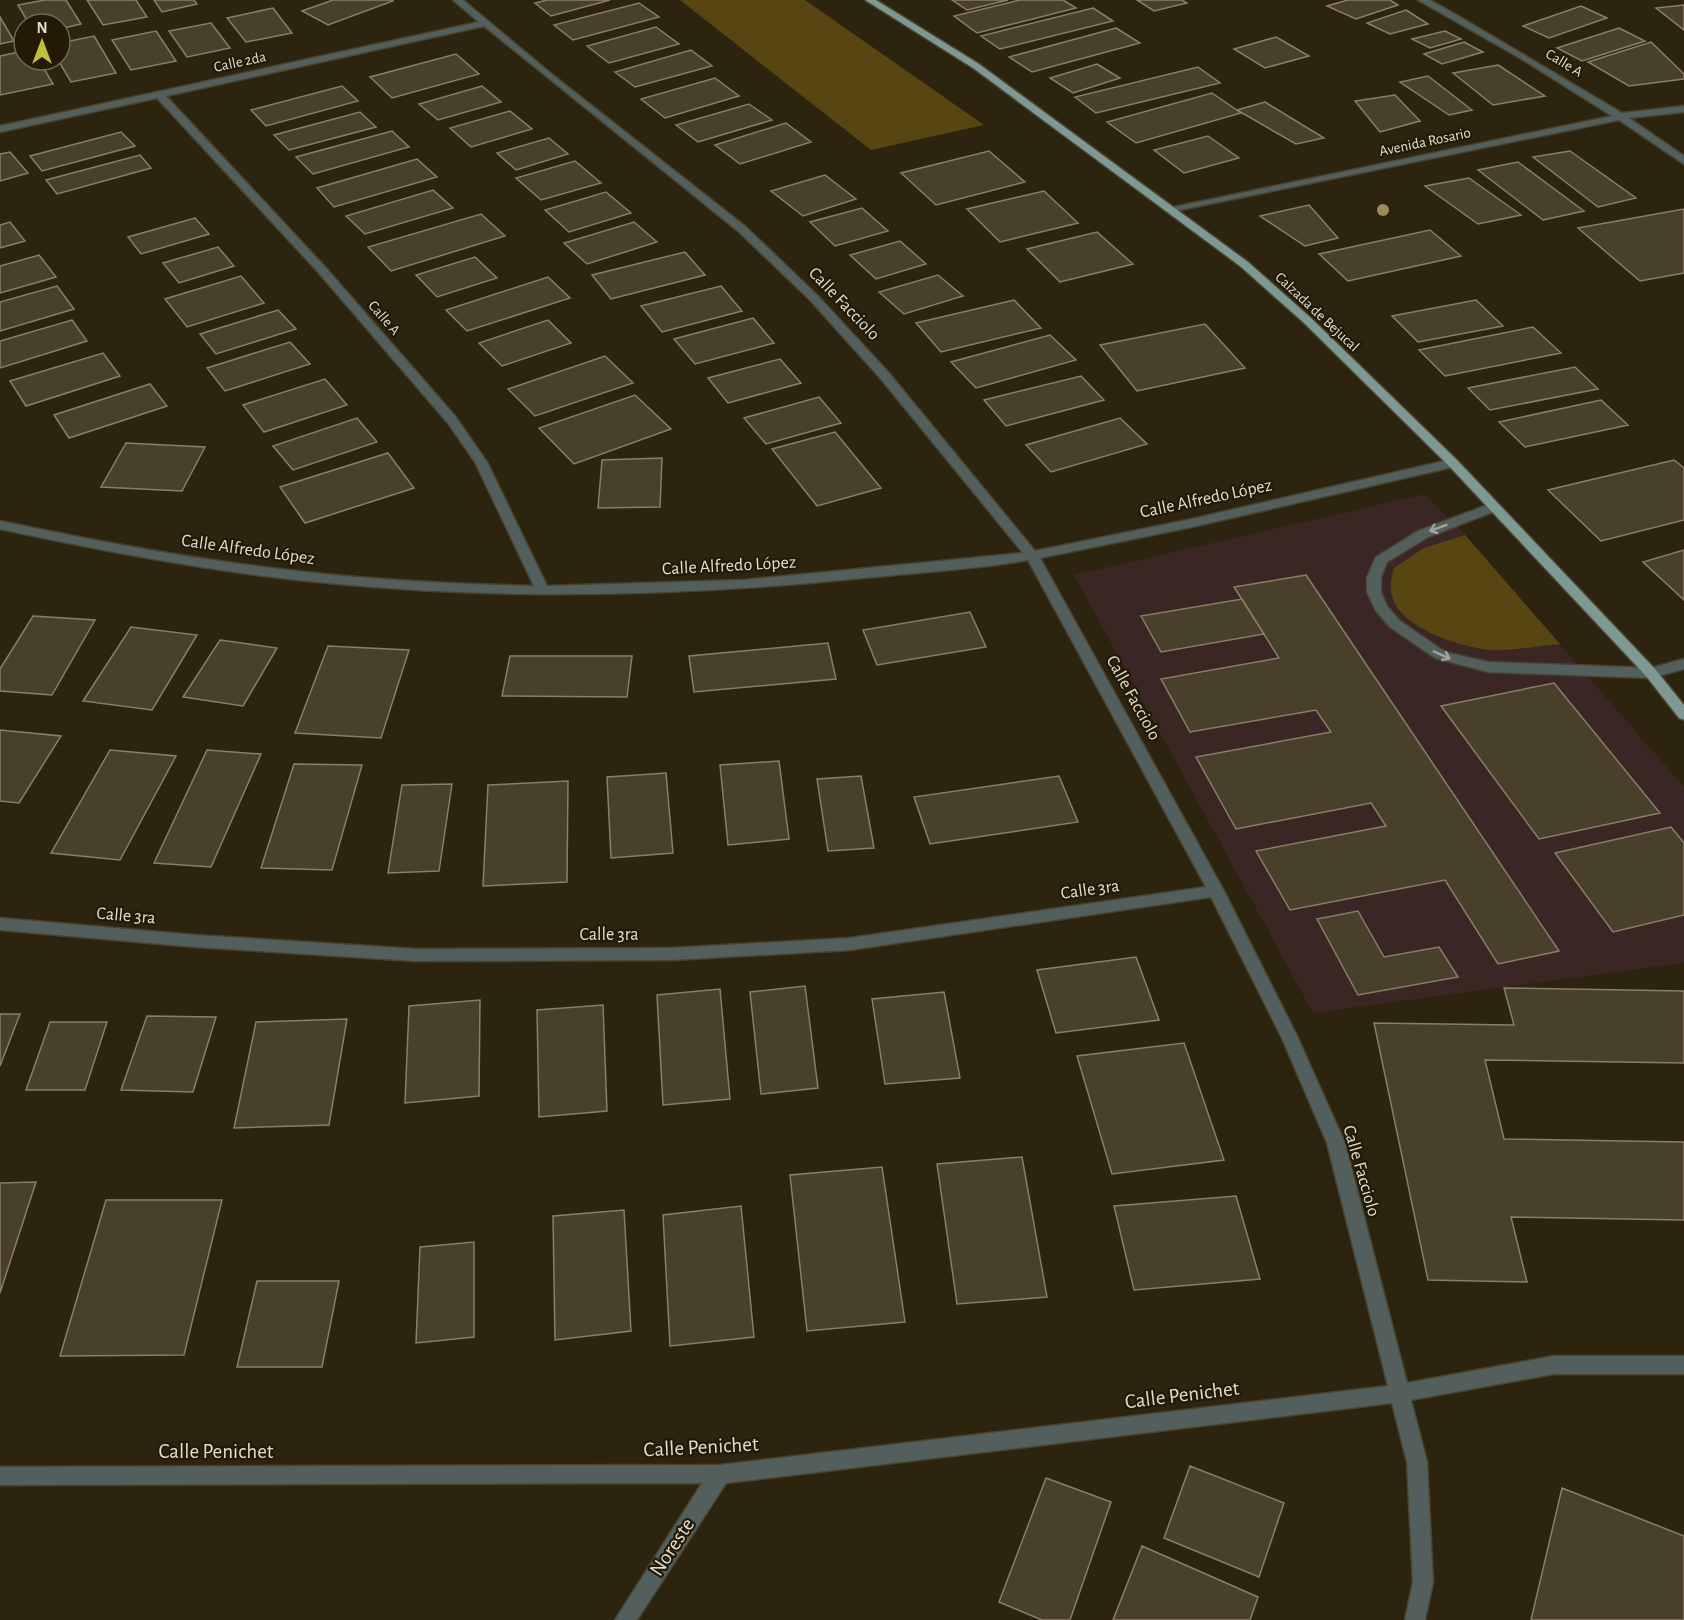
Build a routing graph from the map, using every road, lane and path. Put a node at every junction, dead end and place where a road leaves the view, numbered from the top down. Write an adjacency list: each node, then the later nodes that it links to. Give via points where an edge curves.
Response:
1 (458, 0): 4 (street, Calle Facciolo)
2 (870, 0): 10 (main road, Calzada de Bejucal, via 976,66)
3 (1423, 0): 7 (street, Calle A)
4 (487, 23): 5 (street, Calle 2da); 14 (street, Calle Facciolo, via 742,229 806,291 885,376)
5 (160, 95): 8 (street, Calle 2da); 15 (street, Calle A, via 322,270 451,419 481,462)
6 (1684, 109): 7 (street, Avenida Rosario)
7 (1624, 116): 9 (street, Calle A); 10 (street, Avenida Rosario)
8 (0, 129)
9 (1684, 160)
10 (1174, 210): 11 (main road, Calzada de Bejucal, via 1244,264 1307,320)
11 (1453, 463): 12 (main road, Calzada de Bejucal); 14 (street, Calle Alfredo López)
12 (1493, 507): 17 (main road, Calzada de Bejucal); 17 (street, one-way to 17, via 1422,534 1381,560 1374,577 1374,592 1395,624 1440,655 1464,663)
13 (0, 525): 15 (street, Calle Alfredo López, via 99,546 317,578)
14 (1032, 556): 15 (street, Calle Alfredo López, via 814,580); 19 (street, Calle Facciolo)
15 (543, 591)
16 (1684, 664): 17 (street)
17 (1651, 673): 18 (main road, Calzada de Bejucal)
18 (1684, 715)
19 (1216, 891): 20 (street, Calle 3ra, via 850,944 672,954 416,955); 22 (street, Calle Facciolo, via 1289,1036 1336,1143)
20 (0, 924)
21 (1684, 1365): 22 (street, Calle Penichet, via 1554,1365)
22 (1400, 1393): 23 (street, Calle Penichet); 26 (street, Calle Facciolo, via 1417,1462 1422,1582)
23 (720, 1474): 24 (street, Calle Penichet); 25 (street, Noreste)
24 (0, 1476)
25 (625, 1620)
26 (1415, 1620)

